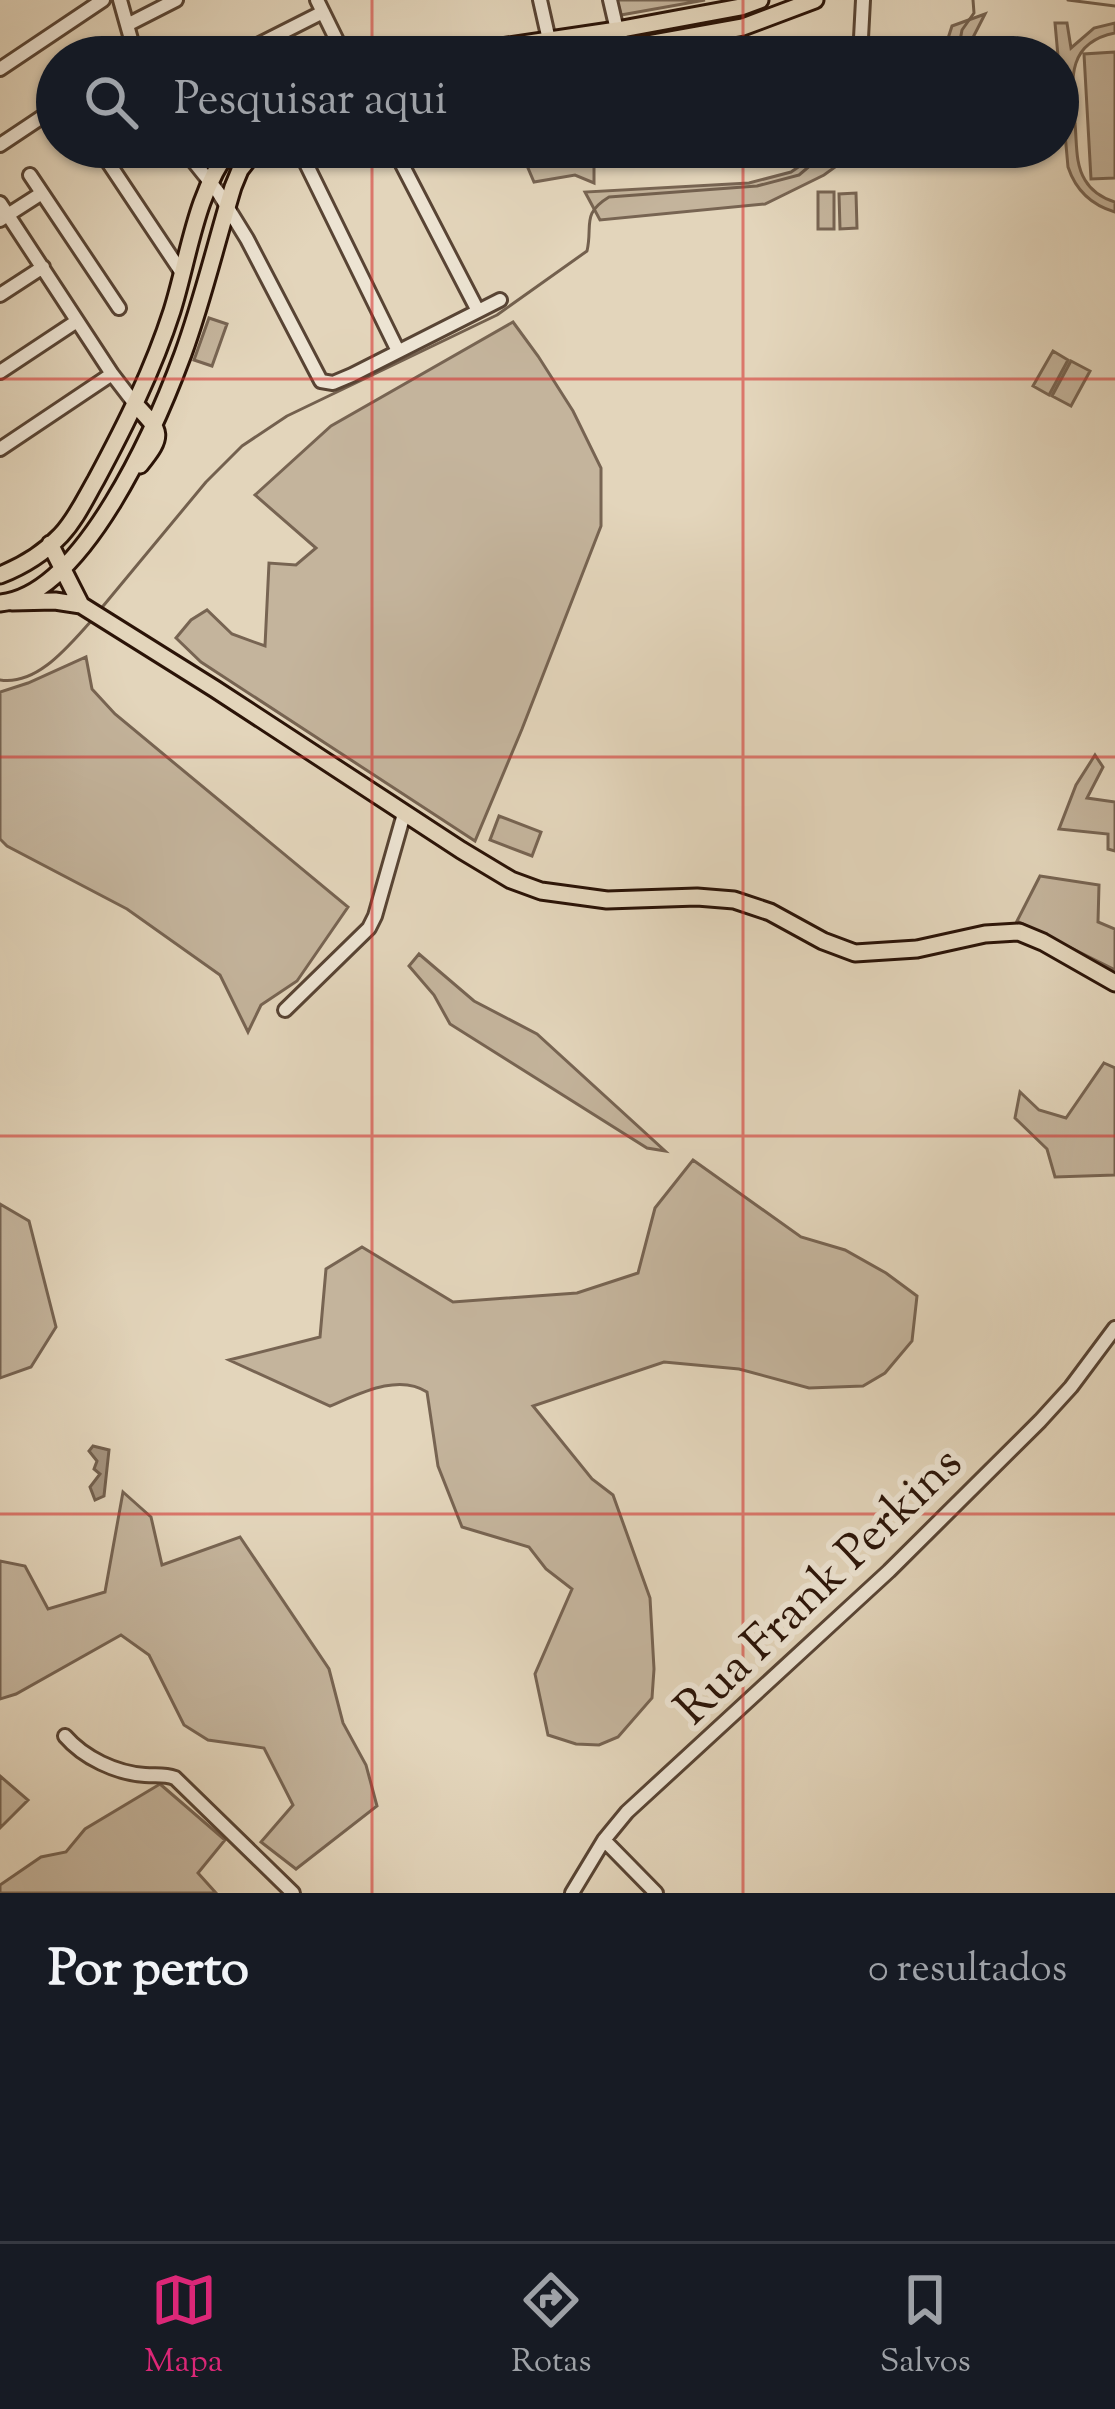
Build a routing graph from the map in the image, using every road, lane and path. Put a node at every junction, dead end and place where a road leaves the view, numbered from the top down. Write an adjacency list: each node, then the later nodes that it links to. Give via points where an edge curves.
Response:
1 (104, 0): 14 (street)
2 (120, 0): 11 (street)
3 (176, 0): 11 (street)
4 (540, 0): 18 (street)
5 (610, 0): 13 (street)
6 (760, 0): 9 (main road)
7 (815, 0): 12 (main road)
8 (862, 0): 22 (street)
9 (741, 4): 12 (street); 13 (main road)
10 (320, 6): 16 (street); 17 (street)
11 (127, 26): 15 (street)
12 (743, 28): 21 (main road)
13 (617, 30): 19 (main road); 20 (street)
14 (49, 36)
15 (130, 36)
16 (269, 36)
17 (335, 36)
18 (548, 36)
19 (576, 36)
20 (620, 36)
21 (696, 36)
22 (861, 36)
23 (36, 44): 24 (street)
24 (0, 68)
25 (36, 121): 26 (street)
26 (0, 145)
27 (112, 168): 41 (street)
28 (199, 168): 34 (street)
29 (218, 168): 34 (main road)
30 (242, 168): 36 (main road)
31 (308, 168): 47 (street)
32 (404, 168): 45 (street)
33 (30, 175): 35 (street)
34 (210, 182): 36 (street); 41 (main road)
35 (42, 193): 37 (street); 44 (street)
36 (227, 207): 38 (street); 39 (main road)
37 (3, 213): 40 (street)
38 (247, 238): 39 (street); 47 (street, via 321,381 333,383)
39 (218, 244): 51 (main road)
40 (43, 267): 42 (street); 46 (street)
41 (182, 273): 50 (main road)
42 (0, 295)
43 (500, 300): 45 (street)
44 (119, 308)
45 (478, 311): 47 (street)
46 (77, 321): 48 (street); 49 (street)
47 (398, 351)
48 (0, 372)
49 (112, 374): 50 (street); 52 (street)
50 (135, 404): 51 (main road); 53 (main road, via 76,516)
51 (152, 423): 54 (main road)
52 (0, 449)
53 (50, 544): 55 (main road); 56 (main road)
54 (76, 556): 55 (main road); 57 (main road)
55 (62, 569): 57 (main road); 58 (main road)
56 (0, 575)
57 (81, 602): 58 (main road); 59 (main road)
58 (6, 603)
59 (404, 814): 60 (main road, via 542,891 734,900 855,952 1019,932); 61 (street, via 369,928)
60 (1115, 983)
61 (285, 1010)
62 (1115, 1328): 64 (street, Rua Frank Perkins, via 1040,1421)
63 (65, 1736): 65 (street, via 98,1761 175,1778)
64 (604, 1840): 66 (street, Rua Frank Perkins); 67 (street)
65 (293, 1893)
66 (572, 1893)
67 (656, 1893)

